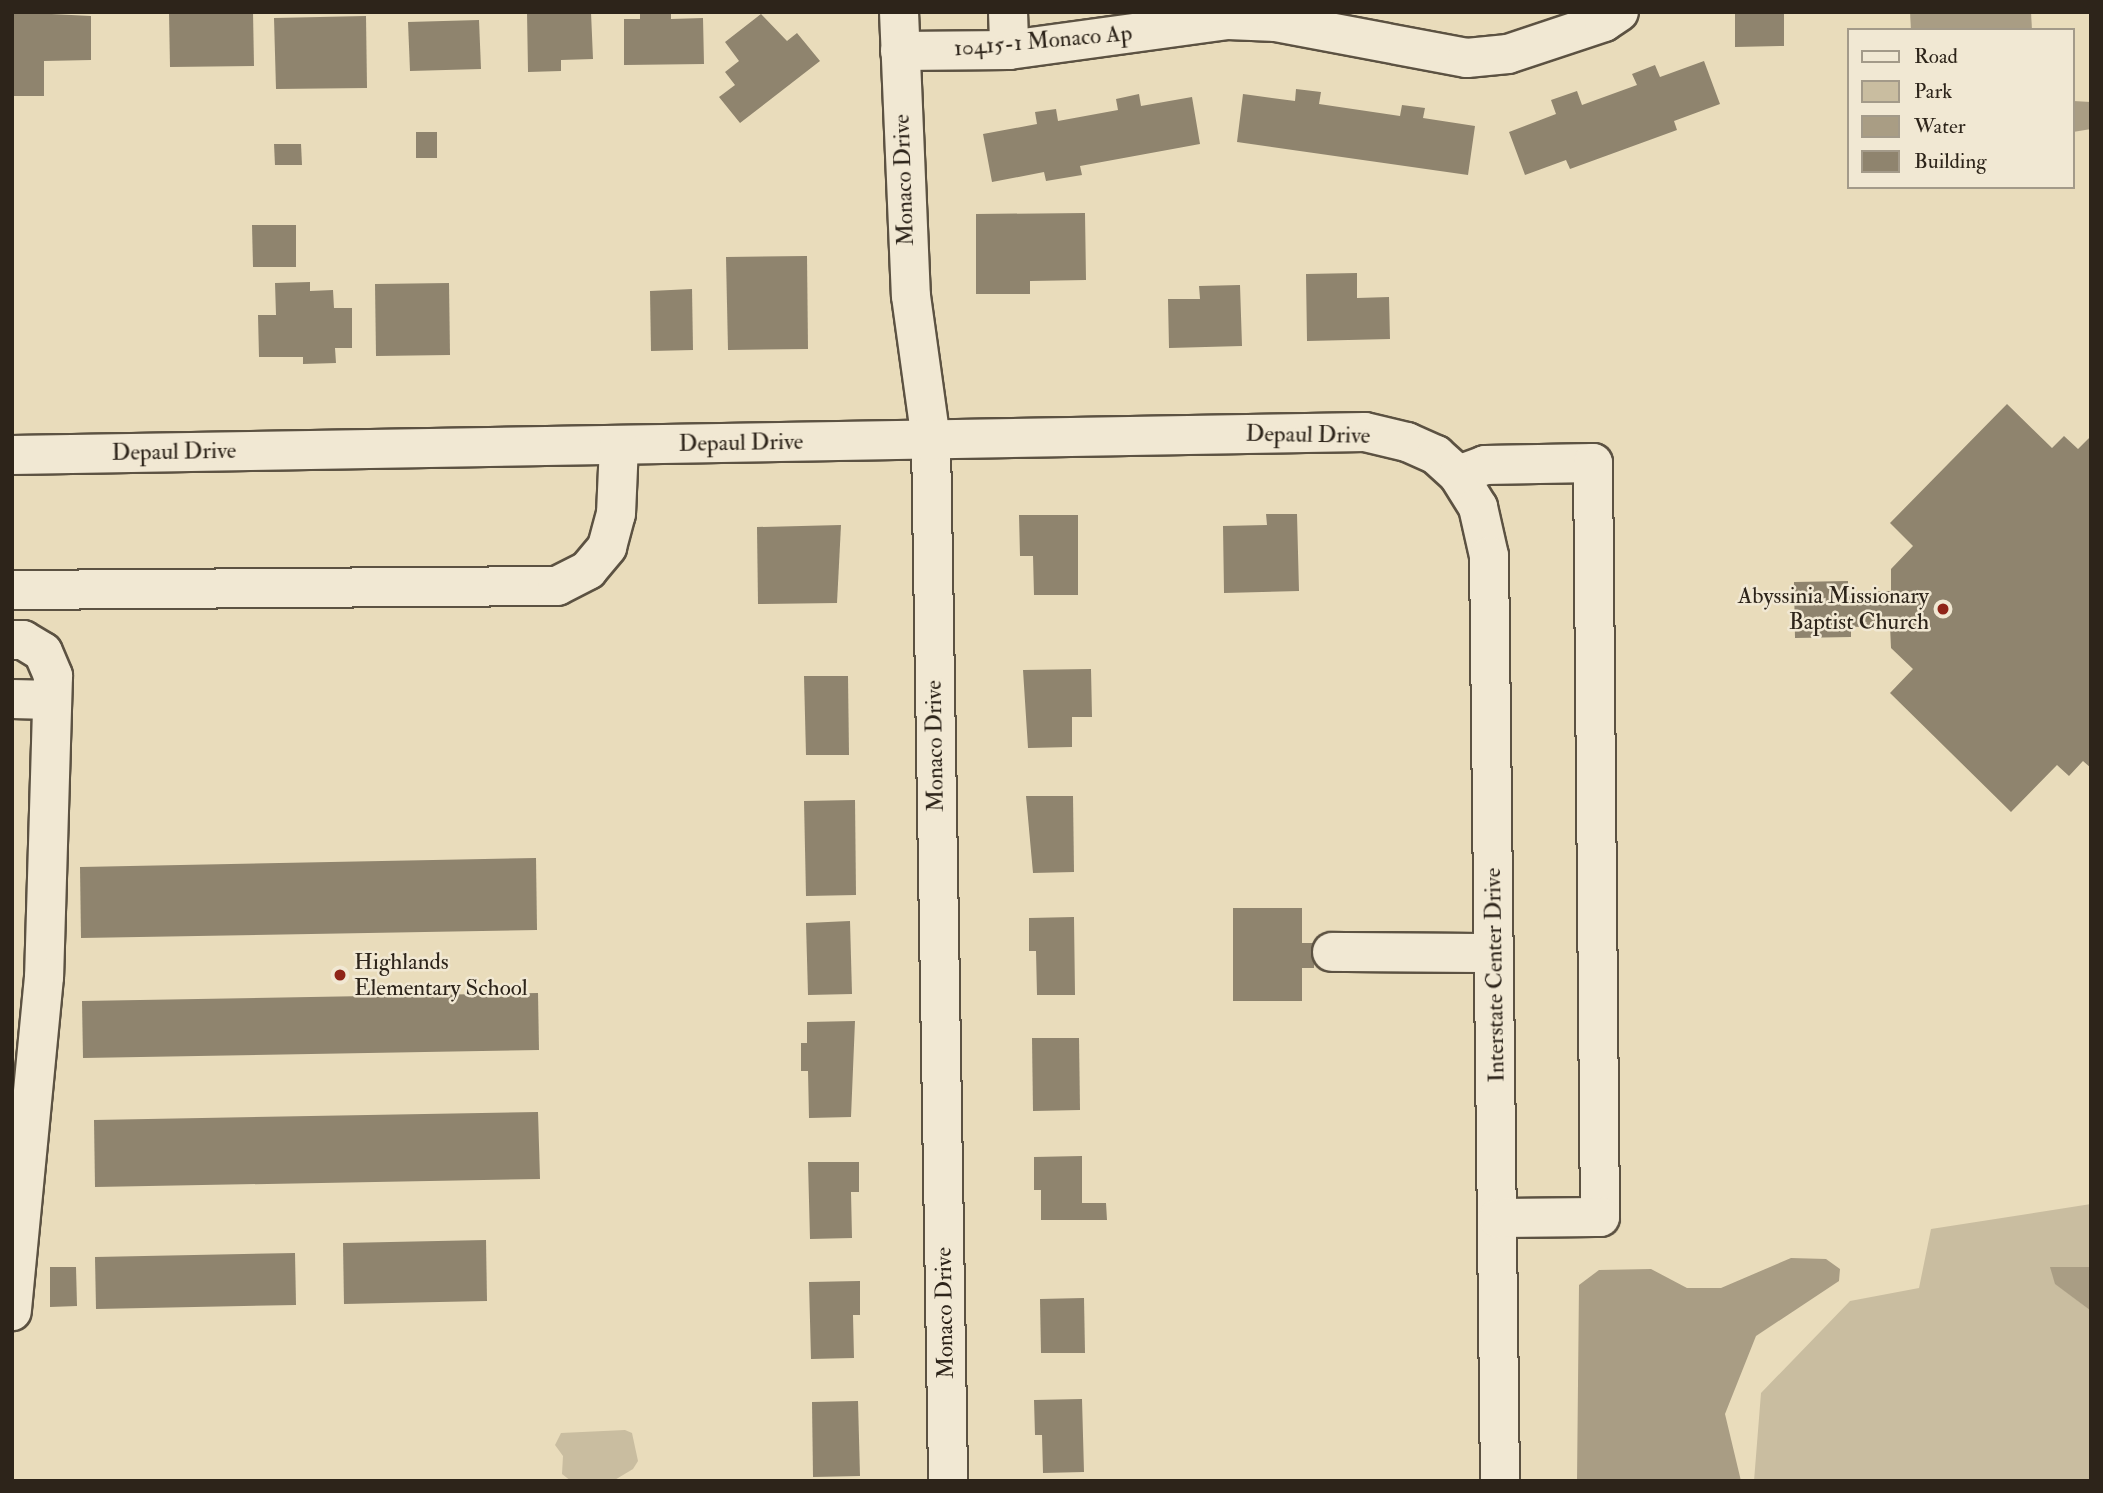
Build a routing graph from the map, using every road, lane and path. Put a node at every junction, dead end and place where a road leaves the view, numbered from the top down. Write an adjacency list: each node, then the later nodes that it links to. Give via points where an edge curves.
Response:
1 (899, 12): 6 (street, Monaco Drive)
2 (1008, 12): 5 (street)
3 (1619, 12): 4 (street, 10415-1 Monaco Ap, via 1604,22 1508,54 1467,58)
4 (1232, 16): 5 (street, 10415-1 Monaco Ap)
5 (1009, 50): 6 (street, 10415-1 Monaco Ap)
6 (900, 51): 7 (street, Monaco Drive, via 911,296)
7 (931, 441): 8 (street, Depaul Drive); 10 (street, Depaul Drive, via 1365,432 1426,450); 19 (street, Monaco Drive)
8 (619, 445): 9 (street, Depaul Drive); 11 (street, via 616,514 607,547 587,570 557,586)
9 (12, 455)
10 (1458, 475): 16 (street, Interstate Center Drive, via 1478,507 1489,556); 17 (street, via 1485,465 1593,463 1600,1217)
11 (12, 590)
12 (12, 640): 14 (street, via 23,640 43,652 53,676)
13 (12, 699): 14 (street)
14 (52, 700): 18 (street, via 44,977)
15 (1332, 952): 16 (street)
16 (1494, 953): 17 (street, Interstate Center Drive)
17 (1498, 1218): 20 (street, Interstate Center Drive)
18 (12, 1311)
19 (948, 1481)
20 (1500, 1481)

